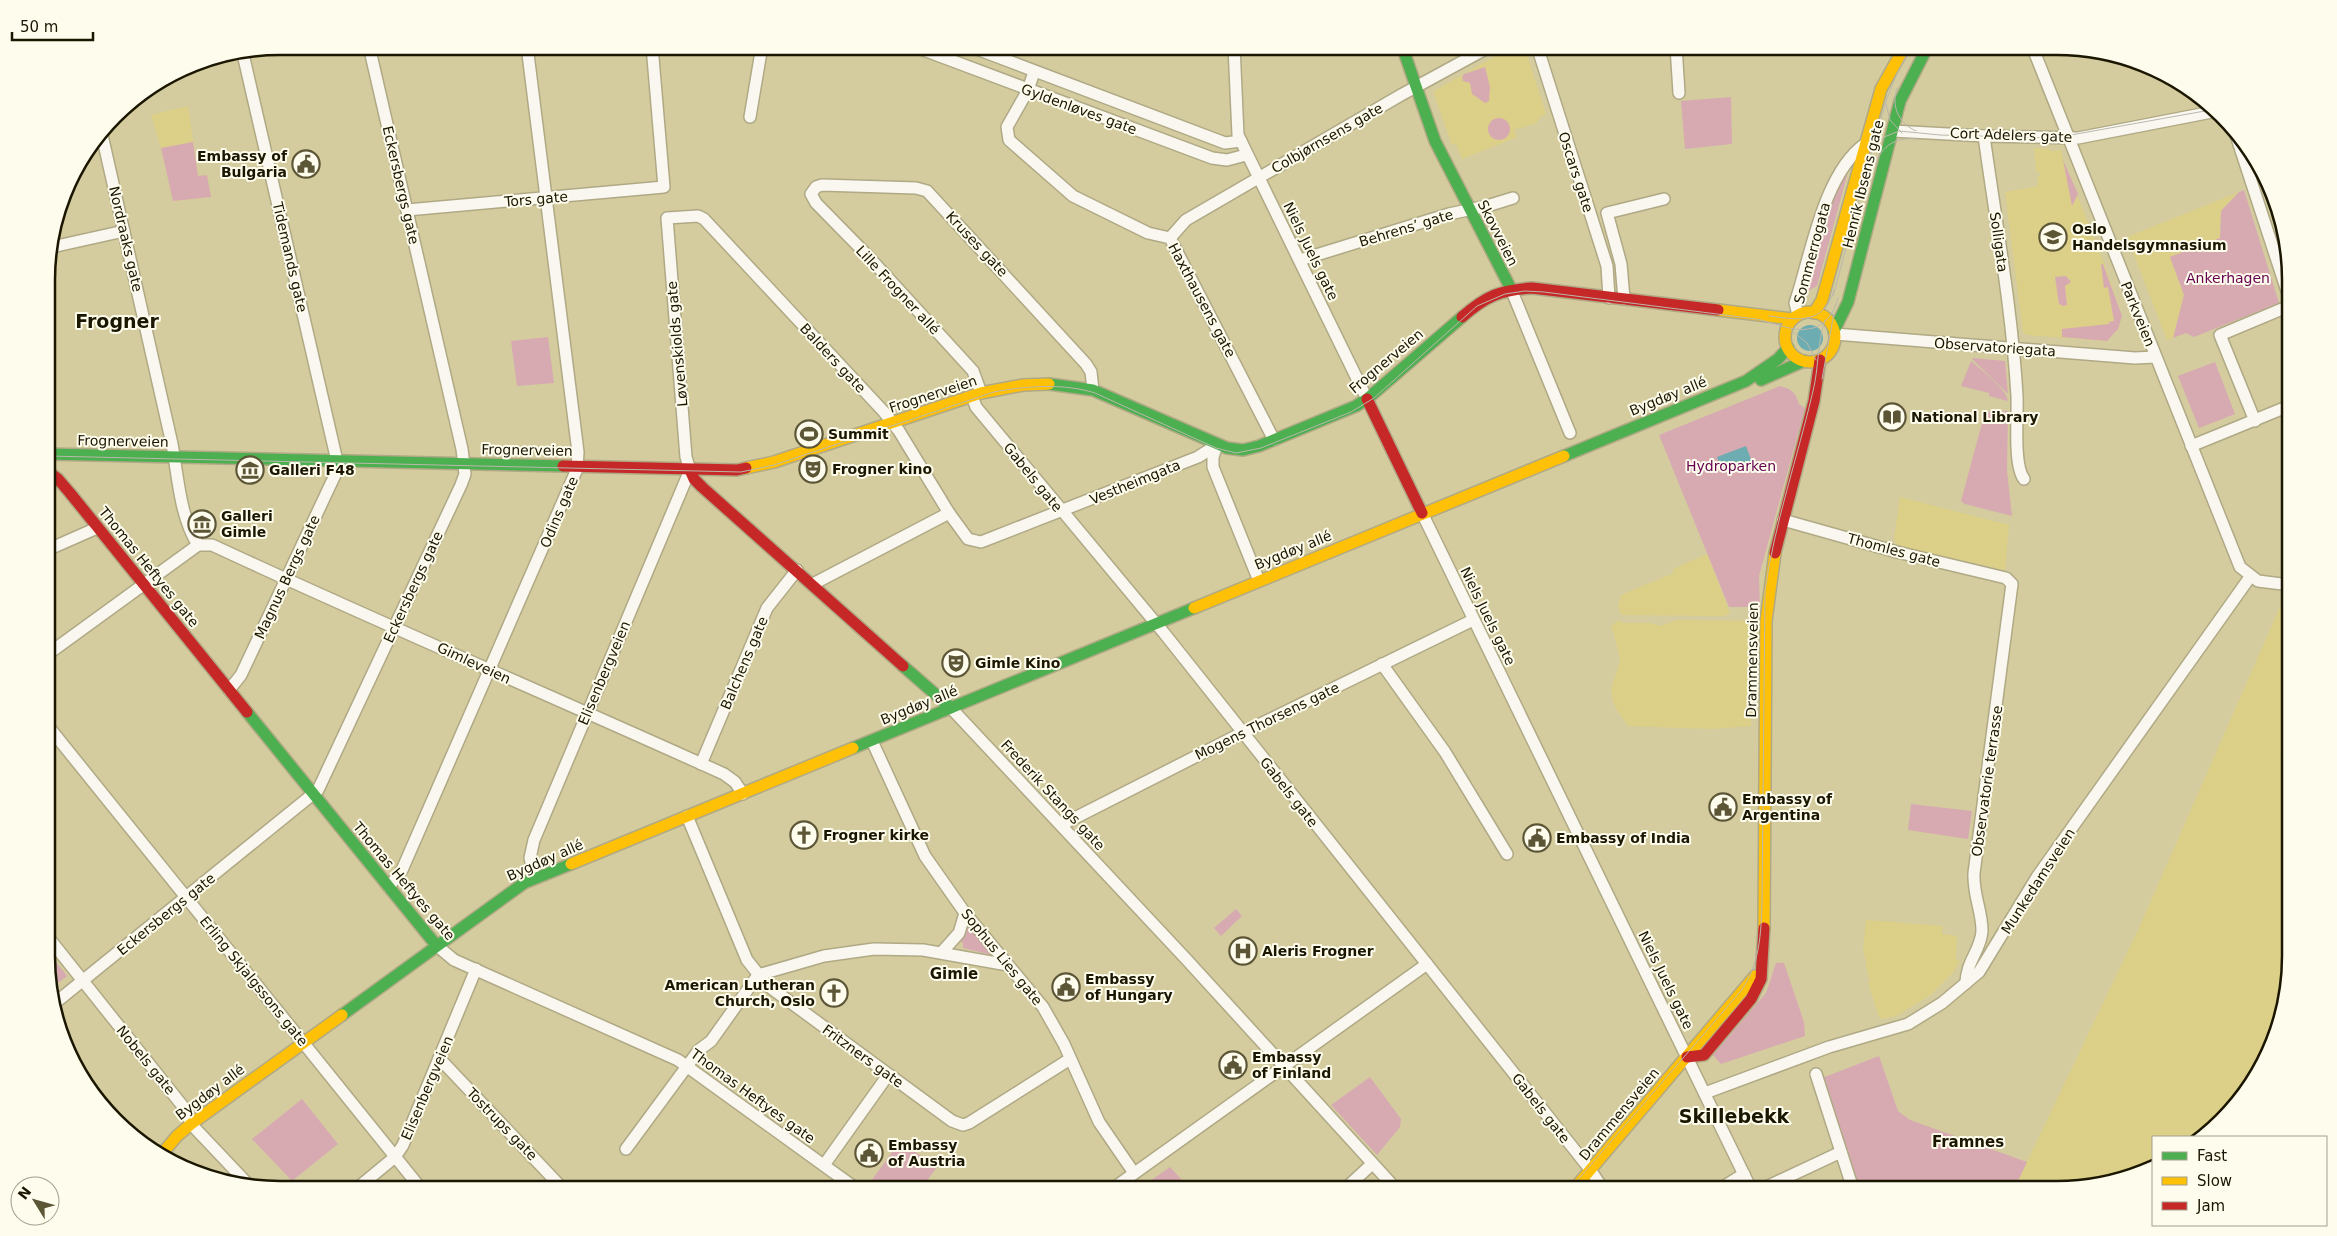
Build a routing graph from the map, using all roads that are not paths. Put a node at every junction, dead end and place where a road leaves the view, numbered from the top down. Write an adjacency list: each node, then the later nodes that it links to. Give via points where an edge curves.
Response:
1 (371, 55): 35 (street, Eckersbergs gate)
2 (528, 55): 32 (street, Odins gate)
3 (653, 55): 32 (street, Tors gate, via 664,187)
4 (760, 55): 21 (street)
5 (937, 55): 18 (street, Gyldenløves gate)
6 (992, 55): 16 (street, Gyldenløves gate)
7 (1234, 55): 26 (street, Niels Juels gate, via 1238,135)
8 (1405, 55): 17 (street, Skovveien)
9 (1474, 55): 17 (street, Colbjørnsens gate)
10 (1540, 55): 44 (street, Oscars gate, via 1606,266)
11 (1677, 55): 19 (street)
12 (1900, 55): 27 (street, Henrik Ibsens gate, via 1885,80)
13 (1923, 55): 22 (street, Henrik Ibsens gate, via 1907,85)
14 (2036, 55): 24 (street, Parkveien)
15 (244, 58): 68 (street, Tidemands gate)
16 (1034, 72): 18 (street, Haxthausens gate); 26 (street, Gyldenløves gate, via 1224,143)
17 (1415, 87): 30 (street, Colbjørnsens gate); 36 (street, Skovveien, via 1435,141)
18 (1028, 90): 29 (street, Gyldenløves gate, via 1212,158 1227,160); 39 (street, Haxthausens gate, via 1007,127 1009,140 1066,191 1148,233)
19 (1679, 93)
20 (2208, 114): 24 (street, Cort Adelers gate)
21 (750, 117)
22 (1893, 131): 23 (street, Cort Adelers gate); 49 (street, Henrik Ibsens gate, via 1848,302)
23 (1984, 136): 24 (street, Cort Adelers gate); 51 (street, Solligata)
24 (2068, 138): 52 (street, Parkveien)
25 (103, 141): 38 (street, Nordraaks gate)
26 (1241, 141): 29 (street, Niels Juels gate)
27 (1865, 144): 47 (street, Henrik Ibsens gate, via 1824,294); 48 (street, Sommerrogata, via 1855,152 1828,194)
28 (2241, 152): 42 (street)
29 (1246, 155): 30 (street, Niels Juels gate)
30 (1258, 178): 39 (street, Colbjørnsens gate, via 1186,220); 41 (street, Niels Juels gate)
31 (812, 190): 56 (street, Kruses gate, via 822,186 927,191 1086,364 1091,372); 57 (street, Lille Frogner allé, via 816,203 973,371)
32 (546, 198): 35 (street, Tors gate); 70 (street, Odins gate, via 578,452)
33 (1513, 198): 36 (street, Behrens’ gate)
34 (1664, 199): 45 (street, Oscars gate, via 1607,213 1621,264)
35 (408, 210): 69 (street, Eckersbergs gate)
36 (1468, 210): 41 (street, Behrens’ gate); 43 (street, Skovveien)
37 (667, 218): 61 (street, Balders gate, via 698,216 704,219); 71 (street, Løvenskiolds gate, via 686,457)
38 (124, 231): 40 (street); 67 (street, Nordraaks gate)
39 (1170, 238): 63 (street, Haxthausens gate)
40 (58, 246)
41 (1300, 260): 58 (street, Niels Juels gate)
42 (2282, 276)
43 (1511, 289): 44 (street, Frognerveien, via 1532,288); 58 (street, Frognerveien, via 1490,296 1472,308); 62 (street, Skovveien)
44 (1609, 298): 45 (street, Frognerveien)
45 (1624, 299): 48 (street, Frognerveien)
46 (2282, 309): 60 (street, via 2220,335)
47 (1814, 313): 48 (street); 49 (street, via 1826,318)
48 (1793, 321): 50 (street, via 1785,338)
49 (1835, 333): 51 (street, Observatoriegata); 53 (street, via 1833,347)
50 (1788, 348): 54 (street, via 1795,357); 55 (street, Bygdøy allé)
51 (2014, 348): 52 (street, Observatoriegata); 75 (street, via 2018,464)
52 (2155, 357): 65 (street, Parkveien)
53 (1820, 360): 54 (street); 79 (street, Drammensveien, via 1816,390)
54 (1804, 361): 55 (street, Bygdøy allé, via 1759,380)
55 (1746, 381): 78 (street, Bygdøy allé)
56 (1093, 390): 57 (street, Frognerveien, via 1076,386 1029,385); 64 (street, Frognerveien)
57 (976, 395): 61 (street, Frognerveien); 76 (street, Gabels gate, via 976,406)
58 (1367, 399): 63 (street, Frognerveien); 78 (street, Niels Juels gate)
59 (2282, 409): 60 (street)
60 (2255, 421): 65 (street)
61 (893, 423): 71 (street, Frognerveien, via 759,467); 77 (street, Balders gate)
62 (1570, 433)
63 (1274, 440): 64 (street, Frognerveien, via 1243,450)
64 (1217, 445): 76 (street, Vestheimgata, via 1198,458); 87 (street, via 1213,467)
65 (2191, 446): 84 (street, Parkveien, via 2240,567)
66 (55, 454): 67 (street, Frognerveien)
67 (175, 457): 68 (street, Frognerveien); 82 (street, Nordraaks gate, via 189,528)
68 (337, 461): 69 (street, Frognerveien); 86 (street, Magnus Bergs gate, via 334,475)
69 (464, 464): 70 (street, Frognerveien); 93 (street, Eckersbergs gate, via 461,485)
70 (577, 466): 71 (street, Frognerveien); 96 (street, Odins gate)
71 (690, 470): 83 (street, Frederik Stangs gate, via 702,487); 99 (street, Elisenbergveien)
72 (55, 472): 74 (street, Thomas Heftyes gate)
73 (55, 477): 74 (street, Thomas Heftyes gate)
74 (58, 479): 80 (street, Thomas Heftyes gate)
75 (2024, 479)
76 (1061, 512): 77 (street, Vestheimgata, via 976,542 964,535); 92 (street, Gabels gate)
77 (949, 513): 88 (street)
78 (1422, 513): 87 (street, Bygdøy allé); 91 (street, Niels Juels gate)
79 (1783, 520): 85 (street, Thomles gate); 124 (street, Drammensveien, via 1767,601 1764,922 1760,968)
80 (97, 528): 81 (street); 90 (street, Thomas Heftyes gate)
81 (55, 546)
82 (198, 546): 86 (street, Gimleveien, via 212,545); 90 (street)
83 (797, 570): 88 (street, Frederik Stangs gate); 103 (street, Balchens gate, via 767,608)
84 (2250, 577): 89 (street); 121 (street, Munkedamsveien, via 2037,877 1987,962)
85 (2006, 578): 121 (street, Observatorie terrasse, via 2013,588 1973,889 1982,932 1967,968)
86 (286, 580): 93 (street, Gimleveien); 97 (street, Magnus Bergs gate, via 241,675)
87 (1259, 581): 92 (street, Bygdøy allé)
88 (813, 584): 98 (street, Frederik Stangs gate)
89 (2282, 584)
90 (144, 585): 94 (street); 97 (street, Thomas Heftyes gate)
91 (1473, 620): 95 (street, Mogens Thorsens gate); 124 (street, Niels Juels gate)
92 (1155, 623): 98 (street, Bygdøy allé); 100 (street, Gabels gate)
93 (395, 626): 96 (street, Gimleveien); 105 (street, Eckersbergs gate, via 325,777)
94 (55, 649)
95 (1382, 664): 100 (street, Mogens Thorsens gate); 108 (street, via 1445,752)
96 (490, 671): 99 (street, Gimleveien); 110 (street, Odins gate, via 402,870)
97 (230, 690): 105 (street, Thomas Heftyes gate)
98 (952, 708): 102 (street, Bygdøy allé); 107 (street, Frederik Stangs gate)
99 (588, 714): 103 (street, Gimleveien); 109 (street, Elisenbergveien, via 532,846 530,858)
100 (1242, 733): 107 (street, Mogens Thorsens gate); 116 (street, Gabels gate)
101 (55, 735): 111 (street, Erling Skjalgssons gate)
102 (872, 741): 104 (street, Bygdøy allé); 112 (street, Sophus Lies gate, via 925,856)
103 (701, 764): 104 (street, Gimleveien, via 732,778)
104 (743, 794): 106 (street, Bygdøy allé)
105 (313, 795): 110 (street, Thomas Heftyes gate); 111 (street, Eckersbergs gate)
106 (687, 816): 109 (street, Bygdøy allé); 119 (street, Fritzners gate, via 746,960)
107 (1061, 825): 128 (street, Frederik Stangs gate)
108 (1507, 854)
109 (536, 878): 113 (street, Bygdøy allé, via 512,890)
110 (389, 887): 113 (street, Thomas Heftyes gate)
111 (186, 897): 120 (street, Eckersbergs gate); 123 (street, Erling Skjalgssons gate)
112 (965, 912): 115 (street, via 959,933); 117 (street, Sophus Lies gate)
113 (436, 945): 118 (street, Thomas Heftyes gate, via 450,957); 123 (street, Bygdøy allé)
114 (55, 946): 120 (street, Nobels gate)
115 (942, 952): 117 (street); 119 (street, via 860,951 824,956)
116 (1427, 964): 128 (street); 139 (street, Gabels gate)
117 (1008, 965): 126 (street, Sophus Lies gate, via 1043,1007)
118 (476, 969): 125 (street, Elisenbergveien); 127 (street, Thomas Heftyes gate)
119 (758, 975): 127 (street, via 711,1041); 130 (street, Fritzners gate)
120 (83, 980): 122 (street, Eckersbergs gate); 132 (street, Nobels gate, via 186,1109)
121 (1966, 983): 131 (street, Munkedamsveien, via 1908,1024 1829,1047)
122 (59, 1000)
123 (303, 1042): 132 (street, Bygdøy allé); 136 (street, Erling Skjalgssons gate)
124 (1687, 1057): 131 (street, Niels Juels gate); 139 (street, Drammensveien)
125 (439, 1058): 136 (street, Elisenbergveien); 145 (street, Tostrups gate)
126 (1070, 1059): 130 (street, Fritzners gate, via 963,1125 952,1121); 140 (street, Sophus Lies gate, via 1098,1122)
127 (687, 1066): 133 (street); 138 (street, Thomas Heftyes gate)
128 (1283, 1066): 137 (street, Frederik Stangs gate); 140 (street)
129 (1816, 1074): 135 (street)
130 (888, 1075): 138 (street)
131 (1704, 1093): 141 (street, Niels Juels gate)
132 (191, 1124): 134 (street, Bygdøy allé); 142 (street, Nobels gate)
133 (626, 1149)
134 (166, 1150)
135 (1841, 1152): 154 (street); 155 (street)
136 (395, 1157): 143 (street, Elisenbergveien); 144 (street, Erling Skjalgssons gate)
137 (1372, 1164): 148 (street); 149 (street, Frederik Stangs gate)
138 (824, 1165): 146 (street, Thomas Heftyes gate)
139 (1591, 1170): 150 (street, Drammensveien); 151 (street, Gabels gate)
140 (1134, 1173): 147 (street)
141 (1744, 1174): 152 (street); 153 (street, Niels Juels gate)
142 (242, 1178)
143 (366, 1181)
144 (415, 1181)
145 (552, 1181)
146 (846, 1181)
147 (1123, 1181)
148 (1354, 1181)
149 (1388, 1181)
150 (1581, 1181)
151 (1598, 1181)
152 (1733, 1181)
153 (1747, 1181)
154 (1779, 1181)
155 (1850, 1181)

